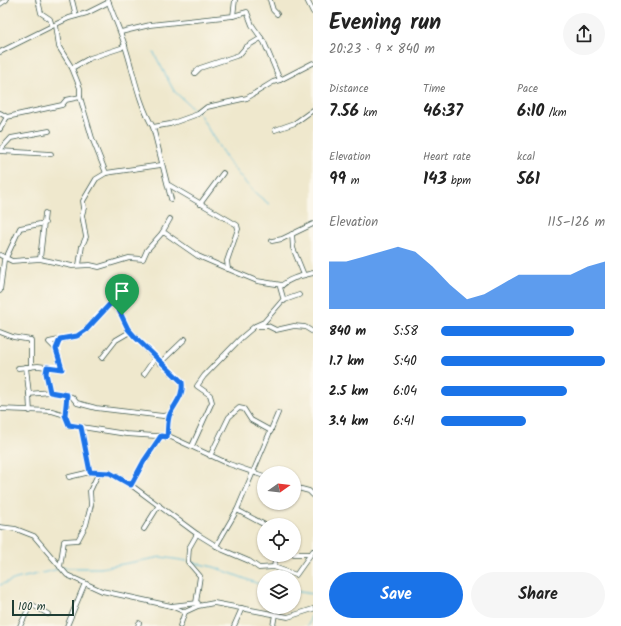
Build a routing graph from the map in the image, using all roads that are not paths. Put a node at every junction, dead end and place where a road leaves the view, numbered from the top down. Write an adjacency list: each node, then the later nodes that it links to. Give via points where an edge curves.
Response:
1 (6, 0): 8 (street)
2 (38, 0): 13 (street, via 41,13)
3 (72, 0): 11 (street)
4 (235, 0): 12 (street)
5 (270, 0): 10 (street)
6 (307, 0): 9 (street)
7 (109, 1): 11 (street); 14 (street)
8 (0, 4)
9 (313, 12)
10 (277, 14)
11 (76, 16): 13 (street)
12 (233, 16): 14 (street, via 150,25); 15 (street, via 247,12)
13 (54, 25): 17 (street); 19 (street, via 59,47)
14 (121, 32): 16 (street)
15 (261, 38): 20 (street, via 246,47 239,55 200,68); 21 (street)
16 (125, 45): 19 (street, via 90,58); 26 (street, via 135,83)
17 (0, 52)
18 (313, 63): 21 (street)
19 (72, 68): 22 (street, via 80,88)
20 (195, 73)
21 (280, 80): 26 (street, via 272,82 247,98 207,107 198,114 170,124)
22 (80, 97): 25 (street, via 66,100 62,105); 33 (street)
23 (313, 110): 28 (street, via 295,123)
24 (0, 113): 25 (street)
25 (7, 117): 27 (street)
26 (152, 127): 32 (street)
27 (0, 129)
28 (275, 130)
29 (49, 131): 30 (street, via 11,138)
30 (0, 151): 31 (street)
31 (51, 154)
32 (161, 165): 33 (street); 36 (street)
33 (106, 173): 48 (street, via 96,179 83,201 82,215 86,237 82,246)
34 (223, 173): 37 (street)
35 (169, 185): 37 (street)
36 (171, 199)
37 (200, 204): 49 (street, via 236,225 238,229 227,261)
38 (45, 213): 40 (street)
39 (170, 219): 42 (street)
40 (45, 223): 46 (street, via 20,228); 47 (street)
41 (313, 224): 43 (street)
42 (162, 232): 48 (street, via 143,259 129,258 99,268 90,265); 49 (street, via 198,256)
43 (292, 234): 44 (street); 51 (street, via 293,248)
44 (272, 241)
45 (0, 255): 46 (street)
46 (6, 258): 47 (street, via 12,261); 53 (street)
47 (40, 259): 48 (street)
48 (80, 266)
49 (228, 269): 52 (street, via 257,282)
50 (313, 273): 51 (street)
51 (304, 275): 52 (street)
52 (282, 285): 55 (street, via 280,287)
53 (0, 291)
54 (299, 295): 55 (street)
55 (284, 301): 56 (street, via 264,322)
56 (255, 326): 59 (street, via 268,326 276,330 294,326 305,327); 83 (street, via 226,352 196,386 210,395 212,402)
57 (128, 329): 60 (street, via 116,304 110,304 86,330 77,336); 63 (street, via 128,333 116,340); 64 (street)
58 (0, 332): 67 (street, via 31,340)
59 (313, 332)
60 (60, 339): 62 (street); 62 (street, via 49,342)
61 (185, 339): 65 (street)
62 (56, 349): 68 (street, via 62,369)
63 (102, 358)
64 (155, 358): 65 (street); 70 (street)
65 (161, 363): 78 (street, via 182,382 179,400)
66 (26, 367): 67 (street); 69 (street); 72 (street)
67 (31, 367): 68 (street)
68 (47, 367): 71 (street)
69 (18, 368)
70 (144, 374)
71 (50, 392): 72 (street); 73 (street)
72 (29, 394): 75 (street)
73 (67, 395): 77 (street); 78 (street, via 77,404 96,408)
74 (0, 409): 75 (street)
75 (30, 411): 77 (street, via 52,411)
76 (278, 413): 80 (street)
77 (65, 415): 79 (street, via 69,425)
78 (169, 416): 82 (street)
79 (81, 427): 81 (street); 85 (street)
80 (271, 431): 84 (street, via 251,420 240,408 229,417); 87 (street)
81 (161, 436): 82 (street); 90 (street)
82 (167, 437): 83 (street)
83 (192, 446): 84 (street)
84 (210, 456): 87 (street)
85 (90, 472): 86 (street); 89 (street)
86 (100, 472): 90 (street, via 110,473); 104 (street, via 90,491 91,506 86,525 78,540 64,541)
87 (253, 472): 88 (street); 94 (street)
88 (257, 473)
89 (69, 477)
90 (131, 485): 93 (street)
91 (301, 489): 92 (street)
92 (313, 495)
93 (159, 505): 97 (street); 98 (street)
94 (237, 510): 95 (street); 99 (street)
95 (257, 521)
96 (0, 527): 104 (street, via 16,529 34,536)
97 (144, 529)
98 (197, 534): 99 (street); 106 (street, via 189,548 188,562 200,576)
99 (216, 546): 103 (street, via 249,561 258,568)
100 (312, 552): 101 (street); 103 (street, via 296,574)
101 (301, 553)
102 (275, 562): 103 (street)
103 (274, 567)
104 (60, 568): 105 (street, via 67,575)
105 (85, 583): 108 (street, via 109,594); 118 (street)
106 (196, 603): 107 (street); 108 (street)
107 (206, 604): 109 (street); 112 (street)
108 (171, 606): 112 (street)
109 (242, 608): 111 (street); 120 (street)
110 (313, 609): 116 (street)
111 (257, 611)
112 (186, 612): 119 (street)
113 (48, 614): 117 (street, via 31,604)
114 (275, 614): 115 (street, via 288,617); 121 (street)
115 (300, 614)
116 (301, 614)
117 (20, 626)
118 (67, 626)
119 (180, 626)
120 (234, 626)
121 (273, 626)

